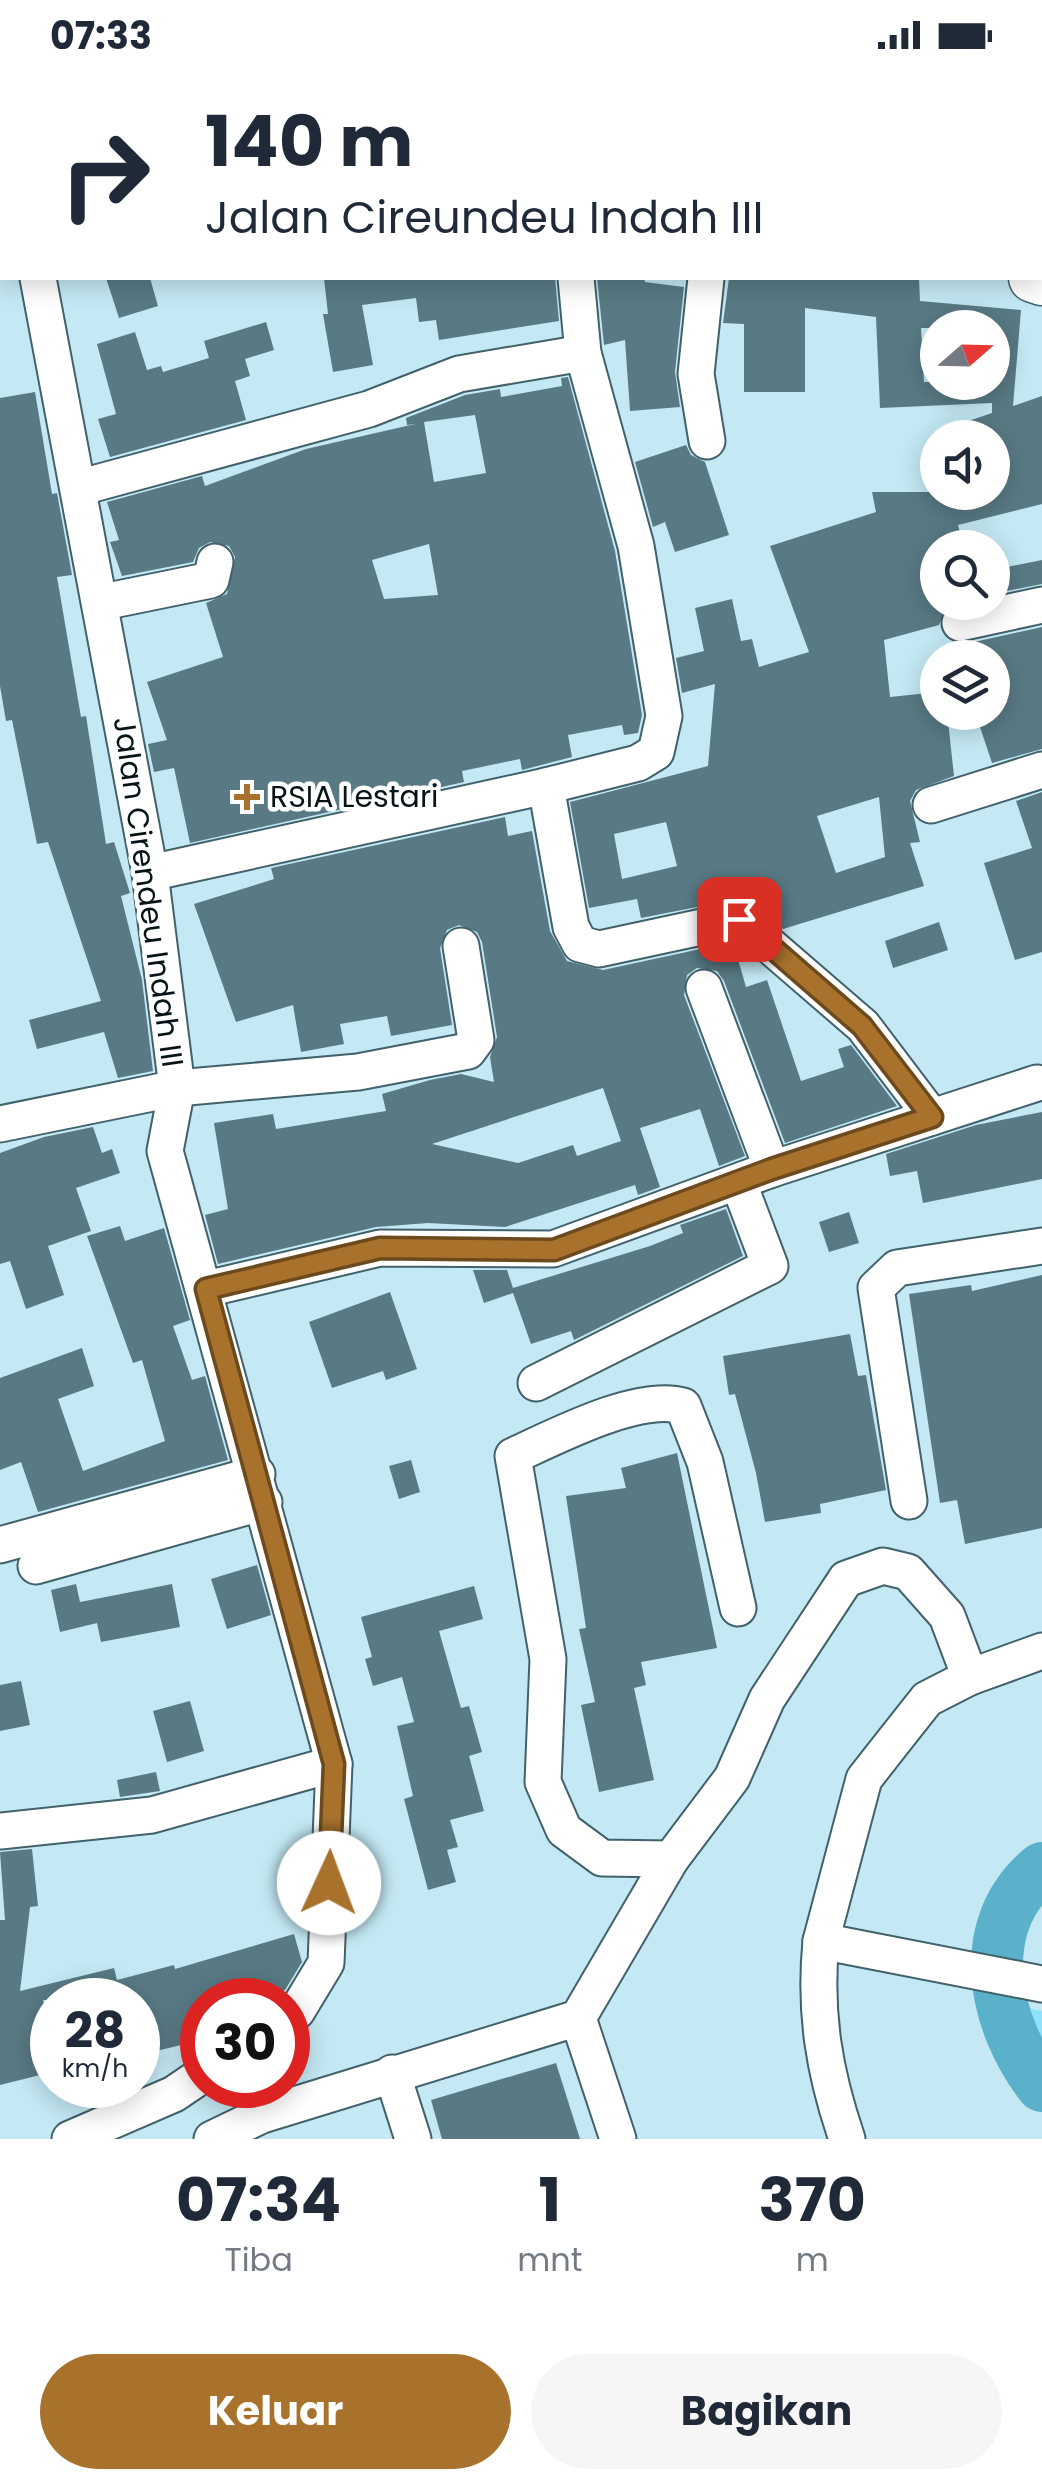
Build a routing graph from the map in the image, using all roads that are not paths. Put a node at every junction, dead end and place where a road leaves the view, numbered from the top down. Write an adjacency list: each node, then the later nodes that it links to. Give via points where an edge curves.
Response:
1 (38, 280): 6 (street, Jalan Cirendeu Indah III)
2 (576, 280): 4 (street)
3 (706, 280): 5 (street, via 696,374)
4 (583, 353): 6 (street, via 459,374 369,408); 12 (street, via 636,546 664,716 656,752)
5 (707, 441)
6 (78, 488): 8 (street, Jalan Cirendeu Indah III)
7 (216, 562): 8 (street, via 210,580)
8 (102, 602): 14 (street, Jalan Cirendeu Indah III)
9 (1042, 605): 10 (street)
10 (960, 623)
11 (1042, 770): 13 (street)
12 (546, 786): 14 (street); 19 (street, via 571,927 580,944 599,949 739,919 862,1026)
13 (932, 805)
14 (150, 873): 18 (street, Jalan Cirendeu Indah III)
15 (461, 946): 18 (street, via 476,1040 468,1051 358,1072)
16 (704, 988): 21 (street)
17 (1040, 1080): 19 (street)
18 (177, 1088): 20 (street); 24 (street, Jalan Cirendeu Indah III, via 165,1150)
19 (932, 1117): 21 (street)
20 (0, 1124)
21 (772, 1169): 22 (street)
22 (740, 1184): 24 (street, via 554,1250 380,1248); 25 (street, via 770,1266)
23 (1042, 1246): 27 (street, via 898,1268 876,1288)
24 (206, 1289): 26 (street, Jalan Cirendeu Indah III)
25 (536, 1383)
26 (260, 1488): 28 (street); 29 (street); 33 (street, Jalan Cirendeu Indah III)
27 (909, 1502)
28 (0, 1546)
29 (36, 1566)
30 (738, 1608): 35 (street, via 705,1462 682,1406 666,1401 581,1424 513,1456 548,1659 543,1782 564,1830 602,1858)
31 (1042, 1651): 32 (street)
32 (970, 1677): 35 (street, via 947,1616 908,1572 883,1566 846,1579 767,1700 732,1778); 36 (street, via 927,1699 864,1780)
33 (334, 1764): 34 (street, via 152,1815); 38 (street, Jalan Cirendeu Indah III, via 326,1963)
34 (0, 1831)
35 (671, 1858): 39 (street)
36 (822, 1941): 37 (street); 46 (street, via 816,1986 821,2050)
37 (1042, 1984)
38 (310, 1990)
39 (578, 2018): 40 (street); 45 (street)
40 (392, 2072): 43 (street, via 262,2115); 44 (street)
41 (180, 2090): 42 (street)
42 (70, 2139)
43 (212, 2139)
44 (413, 2139)
45 (618, 2139)
46 (846, 2139)

